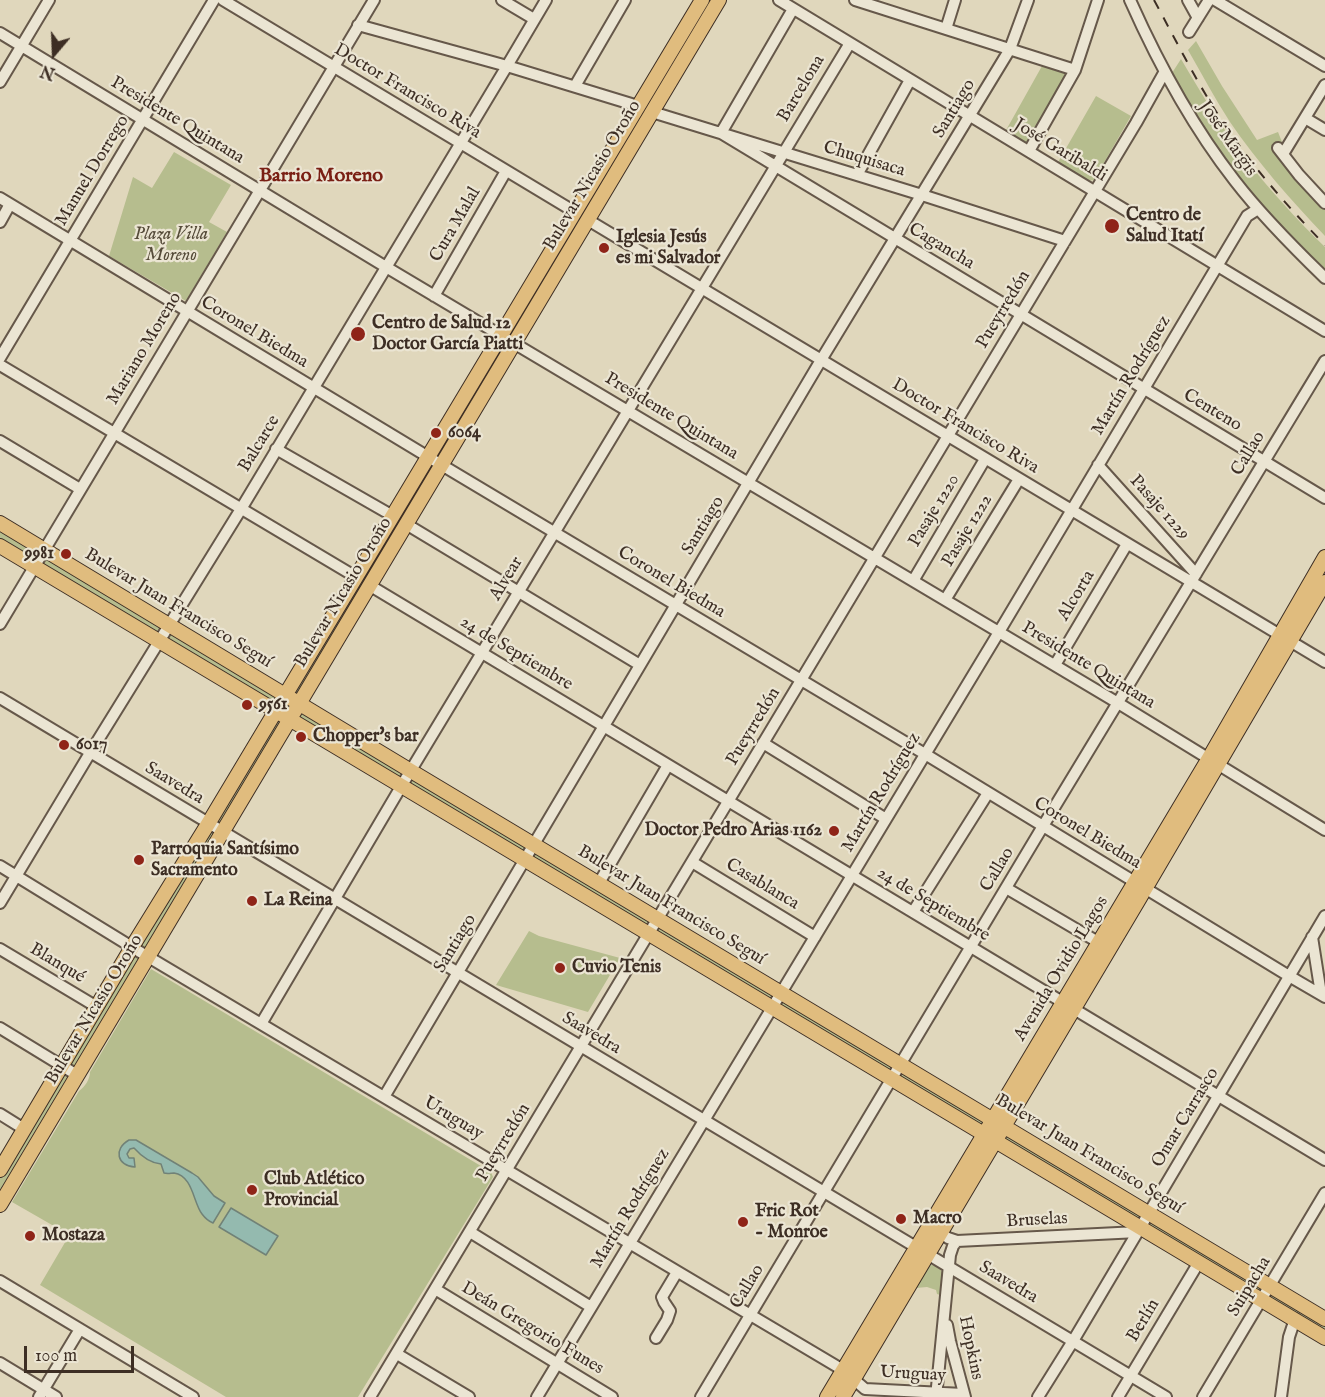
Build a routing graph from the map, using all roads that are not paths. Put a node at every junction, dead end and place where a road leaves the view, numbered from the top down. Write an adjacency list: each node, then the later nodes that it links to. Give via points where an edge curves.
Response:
1 (49, 0): 28 (street)
2 (214, 0): 43 (street, Manuel Dorrego)
3 (223, 0): 32 (street, Doctor Francisco Riva)
4 (374, 0): 23 (street, Mariano Moreno)
5 (502, 0): 22 (street)
6 (546, 0): 22 (street, Balcarce)
7 (625, 0): 38 (street)
8 (702, 0): 39 (main road, Bulevar Nicasio Oroño)
9 (720, 0): 40 (main road, Bulevar Nicasio Oroño)
10 (779, 0): 20 (street, José Garibaldi)
11 (855, 0): 19 (street)
12 (955, 0): 24 (street)
13 (1028, 0): 29 (street, Santiago)
14 (1098, 0): 33 (street)
15 (1130, 0): 34 (street, José Margis)
16 (1188, 0): 21 (street)
17 (1209, 0): 21 (street)
18 (1215, 0): 31 (street)
19 (886, 5): 24 (street)
20 (793, 9): 27 (street, José Garibaldi); 45 (street)
21 (1198, 18): 25 (street)
22 (534, 19): 30 (street, Balcarce)
23 (358, 25): 30 (street); 32 (street, Mariano Moreno)
24 (946, 29): 29 (street)
25 (1189, 32)
26 (0, 33): 28 (street, Presidente Quintana)
27 (850, 43): 35 (street, José Garibaldi); 48 (street, Barcelona)
28 (21, 46): 36 (street); 43 (street, Presidente Quintana)
29 (1010, 50): 33 (street); 41 (street, Santiago)
30 (507, 66): 38 (street); 46 (street, Balcarce)
31 (1325, 66)
32 (334, 67): 46 (street, Doctor Francisco Riva); 52 (street, Mariano Moreno)
33 (1076, 70): 47 (street)
34 (1164, 73): 53 (street, Pueyrredón); 58 (street, José Margis, via 1233,179)
35 (910, 80): 41 (street, José Garibaldi); 51 (street)
36 (0, 82)
37 (1325, 85): 42 (street)
38 (575, 86): 39 (street)
39 (638, 106): 59 (main road, Bulevar Nicasio Oroño)
40 (652, 112): 45 (street, Chuquisaca); 60 (main road, Bulevar Nicasio Oroño)
41 (970, 116): 47 (street, José Garibaldi); 54 (street, Santiago)
42 (1305, 118): 44 (street); 56 (street, via 1280,151)
43 (143, 120): 52 (street, Presidente Quintana); 63 (street, Manuel Dorrego)
44 (1325, 130)
45 (721, 133): 48 (street, Chuquisaca); 49 (street, Cagancha)
46 (460, 143): 50 (street, Doctor Francisco Riva); 66 (street, Balcarce)
47 (1029, 151): 53 (street, José Garibaldi)
48 (784, 153): 49 (street, Alvear); 51 (street, Chuquisaca)
49 (776, 166): 62 (street, Cagancha); 68 (street, Alvear)
50 (506, 171): 59 (street, Doctor Francisco Riva); 69 (street, Cura Malal)
51 (857, 175): 54 (street, Chuquisaca)
52 (259, 190): 66 (street, Presidente Quintana); 70 (street, Mariano Moreno)
53 (1095, 191): 64 (street, Pueyrredón); 65 (street, José Garibaldi)
54 (922, 195): 62 (street, Santiago); 64 (street, Chuquisaca)
55 (0, 198): 57 (street, Coronel Biedma)
56 (1325, 203)
57 (10, 204): 61 (street); 63 (street, Coronel Biedma)
58 (1258, 208): 65 (street, Martín Rodríguez, via 1246,216); 67 (street, José Margis)
59 (575, 212): 73 (main road, Bulevar Nicasio Oroño)
60 (588, 220): 68 (street, Doctor Francisco Riva); 74 (main road, Bulevar Nicasio Oroño)
61 (0, 222)
62 (896, 238): 71 (street, Cagancha); 76 (street, Santiago)
63 (70, 241): 70 (street, Coronel Biedma); 75 (street, Manuel Dorrego)
64 (1065, 241): 71 (street, Pueyrredón)
65 (1217, 266): 72 (street, José Garibaldi); 80 (street, Martín Rodríguez)
66 (386, 267): 69 (street, Presidente Quintana); 79 (street, Balcarce)
67 (1325, 278)
68 (702, 289): 76 (street, Doctor Francisco Riva); 81 (street, Alvear)
69 (434, 296): 73 (street, Presidente Quintana)
70 (187, 311): 79 (street, Coronel Biedma); 82 (street, Mariano Moreno)
71 (1021, 314): 80 (street, Cagancha); 83 (street, Pueyrredón)
72 (1325, 331)
73 (501, 336): 74 (street, Presidente Quintana); 86 (main road, Bulevar Nicasio Oroño)
74 (514, 343): 81 (street, Presidente Quintana); 89 (main road, Bulevar Nicasio Oroño)
75 (0, 358)
76 (822, 360): 83 (street, Doctor Francisco Riva); 92 (street, Santiago)
77 (1325, 360): 88 (street, Callao)
78 (0, 365): 82 (street)
79 (313, 388): 85 (street, Balcarce); 86 (street, Coronel Biedma)
80 (1144, 389): 88 (street, Centeno); 90 (street, Martín Rodríguez)
81 (628, 411): 92 (street, Presidente Quintana); 100 (street, Alvear)
82 (114, 433): 93 (street, Mariano Moreno); 95 (street)
83 (948, 436): 87 (street, Doctor Francisco Riva); 105 (street, Pueyrredón)
84 (0, 441): 93 (street)
85 (276, 449): 95 (street, Balcarce); 97 (street)
86 (428, 458): 89 (street, Coronel Biedma); 97 (main road, Bulevar Nicasio Oroño)
87 (985, 459): 91 (street, Doctor Francisco Riva); 109 (street, Pasaje 1220)
88 (1264, 462): 94 (street, Centeno); 108 (street, Callao)
89 (441, 465): 99 (main road, Bulevar Nicasio Oroño); 100 (street, Coronel Biedma)
90 (1098, 465): 96 (street, Martín Rodríguez); 108 (street, Pasaje 1229)
91 (1019, 479): 96 (street, Doctor Francisco Riva); 113 (street, Pasaje 1222)
92 (749, 483): 105 (street, Presidente Quintana); 114 (street, Santiago)
93 (80, 489): 103 (street, Mariano Moreno)
94 (1325, 498)
95 (241, 509): 107 (street); 116 (street, Balcarce)
96 (1071, 510): 101 (street, Doctor Francisco Riva); 117 (street, Martín Rodríguez)
97 (393, 516): 107 (main road, Bulevar Nicasio Oroño)
98 (0, 523): 103 (main road, Bulevar Juan Francisco Seguí)
99 (406, 524): 111 (main road, Bulevar Nicasio Oroño); 112 (street)
100 (555, 533): 112 (street, Alvear); 114 (street, Coronel Biedma)
101 (1127, 544): 108 (street, Doctor Francisco Riva); 123 (street, Alcorta)
102 (0, 546): 106 (main road, Bulevar Juan Francisco Seguí)
103 (44, 549): 106 (street, Mariano Moreno); 116 (main road, Bulevar Juan Francisco Seguí)
104 (1325, 557): 118 (main road, Avenida Ovidio Lagos)
105 (874, 558): 109 (street, Presidente Quintana); 124 (street, Pueyrredón)
106 (34, 566): 115 (street, Mariano Moreno); 119 (main road, Bulevar Juan Francisco Seguí)
107 (356, 577): 125 (main road, Bulevar Nicasio Oroño)
108 (1193, 578): 118 (street, Doctor Francisco Riva); 128 (street, Callao)
109 (913, 581): 113 (street, Presidente Quintana)
110 (1325, 582): 118 (main road, Avenida Ovidio Lagos)
111 (369, 585): 120 (street, 24 de Septiembre); 127 (main road, Bulevar Nicasio Oroño)
112 (519, 593): 120 (street, Alvear); 122 (street)
113 (945, 600): 117 (street, Presidente Quintana)
114 (676, 606): 122 (street, Santiago); 124 (street, Coronel Biedma)
115 (0, 624)
116 (170, 624): 119 (street, Balcarce); 125 (main road, Bulevar Juan Francisco Seguí)
117 (999, 632): 123 (street, Presidente Quintana); 134 (street, Martín Rodríguez)
118 (1285, 638): 121 (street, Doctor Francisco Riva); 135 (main road, Avenida Ovidio Lagos)
119 (159, 640): 129 (main road, Bulevar Juan Francisco Seguí); 133 (street, Balcarce)
120 (482, 653): 131 (street, 24 de Septiembre); 137 (street, Alvear)
121 (1325, 662)
122 (640, 665): 131 (street, Santiago)
123 (1055, 665): 128 (street, Presidente Quintana)
124 (801, 680): 132 (street, Pueyrredón); 134 (street, Coronel Biedma)
125 (286, 695): 127 (main road, Bulevar Juan Francisco Seguí); 129 (main road, Bulevar Nicasio Oroño)
126 (0, 698): 133 (street, Saavedra)
127 (299, 703): 130 (main road, Bulevar Nicasio Oroño); 137 (main road, Bulevar Juan Francisco Seguí)
128 (1118, 703): 135 (street, Presidente Quintana); 143 (street, Callao)
129 (276, 710): 130 (main road, Bulevar Juan Francisco Seguí); 142 (main road, Bulevar Nicasio Oroño)
130 (290, 718): 138 (main road, Bulevar Juan Francisco Seguí); 145 (main road, Bulevar Nicasio Oroño)
131 (604, 727): 136 (street, 24 de Septiembre); 146 (street, Santiago)
132 (763, 743): 140 (street, Pueyrredón); 141 (street)
133 (90, 753): 142 (street, Saavedra); 151 (street, Balcarce)
134 (925, 754): 139 (street, Coronel Biedma); 141 (street, Martín Rodríguez)
135 (1214, 761): 144 (street, Presidente Quintana); 153 (main road, Avenida Ovidio Lagos)
136 (668, 765): 140 (street, 24 de Septiembre); 152 (street)
137 (411, 771): 138 (street, Alvear); 146 (main road, Bulevar Juan Francisco Seguí)
138 (402, 785): 147 (main road, Bulevar Juan Francisco Seguí); 155 (street, Alvear)
139 (988, 793): 143 (street, Coronel Biedma); 157 (street)
140 (728, 801): 148 (street, Pueyrredón); 150 (street, 24 de Septiembre)
141 (886, 819): 150 (street, Martín Rodríguez)
142 (208, 824): 145 (street, Saavedra); 164 (main road, Bulevar Nicasio Oroño)
143 (1043, 826): 153 (street, Coronel Biedma); 154 (street, Callao)
144 (1325, 830)
145 (222, 832): 155 (street, Saavedra); 167 (main road, Bulevar Nicasio Oroño)
146 (534, 844): 147 (street, Santiago); 152 (main road, Bulevar Juan Francisco Seguí)
147 (525, 859): 160 (main road, Bulevar Juan Francisco Seguí); 168 (street, Santiago)
148 (692, 862): 159 (street, Pueyrredón); 161 (street, Casablanca)
149 (0, 866): 151 (street, Uruguay)
150 (852, 875): 157 (street, 24 de Septiembre); 161 (street, Martín Rodríguez)
151 (16, 876): 156 (street, Balcarce); 164 (street, Uruguay)
152 (598, 883): 159 (main road, Bulevar Juan Francisco Seguí)
153 (1140, 885): 163 (main road, Avenida Ovidio Lagos); 169 (street, Coronel Biedma); 172 (main road, Avenida Ovidio Lagos)
154 (1006, 888): 163 (street); 165 (street, Callao)
155 (335, 900): 168 (street, Saavedra); 175 (street, Alvear)
156 (0, 903)
157 (913, 912): 165 (street, 24 de Septiembre)
158 (1325, 916): 162 (street, Omar Carrasco)
159 (658, 918): 160 (street, Pueyrredón); 170 (main road, Bulevar Juan Francisco Seguí)
160 (649, 933): 174 (main road, Bulevar Juan Francisco Seguí); 177 (street, Pueyrredón)
161 (815, 937): 170 (street, Martín Rodríguez)
162 (1312, 937): 169 (street, Omar Carrasco); 171 (street)
163 (1098, 942): 172 (main road, Avenida Ovidio Lagos)
164 (132, 947): 167 (street, Uruguay); 173 (main road, Bulevar Nicasio Oroño)
165 (971, 947): 172 (street, 24 de Septiembre); 178 (street, Callao)
166 (0, 949): 173 (street, Blanqué)
167 (148, 957): 175 (street, Uruguay); 180 (main road, Bulevar Nicasio Oroño)
168 (457, 973): 177 (street, Saavedra); 183 (street, Santiago)
169 (1289, 976): 171 (street, Coronel Biedma); 182 (street, Omar Carrasco)
170 (781, 992): 174 (street, Martín Rodríguez); 178 (main road, Bulevar Juan Francisco Seguí)
171 (1323, 995)
172 (1068, 1005): 182 (street, 24 de Septiembre); 186 (main road, Avenida Ovidio Lagos)
173 (97, 1007): 179 (main road, Bulevar Nicasio Oroño)
174 (772, 1007): 181 (main road, Bulevar Juan Francisco Seguí); 185 (street, Martín Rodríguez)
175 (261, 1024): 183 (street, Uruguay)
176 (0, 1028): 179 (street)
177 (581, 1047): 185 (street, Saavedra); 191 (street, Pueyrredón)
178 (901, 1064): 181 (street, Callao); 186 (main road, Bulevar Juan Francisco Seguí)
179 (62, 1066): 180 (street); 187 (main road, Bulevar Nicasio Oroño)
180 (77, 1075): 194 (main road, Bulevar Nicasio Oroño)
181 (892, 1078): 188 (main road, Bulevar Juan Francisco Seguí); 192 (street, Callao)
182 (1218, 1095): 189 (street, 24 de Septiembre); 195 (street, Omar Carrasco)
183 (384, 1097): 191 (street, Uruguay)
184 (0, 1114): 187 (street)
185 (704, 1120): 192 (street, Saavedra); 200 (street, Martín Rodríguez)
186 (999, 1122): 188 (main road, Avenida Ovidio Lagos); 195 (main road, Bulevar Juan Francisco Seguí)
187 (24, 1129): 190 (main road, Bulevar Nicasio Oroño)
188 (990, 1137): 196 (main road, Bulevar Juan Francisco Seguí); 198 (main road, Avenida Ovidio Lagos); 201 (main road, Avenida Ovidio Lagos)
189 (1325, 1160)
190 (0, 1170)
191 (507, 1170): 197 (street, Pueyrredón); 200 (street, Uruguay)
192 (824, 1192): 201 (street, Saavedra); 211 (street, Callao)
193 (1325, 1193): 206 (street, Suipacha)
194 (1, 1200)
195 (1149, 1213): 196 (street, Omar Carrasco); 206 (main road, Bulevar Juan Francisco Seguí)
196 (1139, 1229): 199 (street, Bruselas); 202 (main road, Bulevar Juan Francisco Seguí); 217 (street, Omar Carrasco)
197 (470, 1232): 207 (street, Pueyrredón); 210 (street)
198 (941, 1233): 199 (street, Bruselas); 201 (main road, Avenida Ovidio Lagos)
199 (957, 1241): 203 (street)
200 (630, 1243): 204 (street, Uruguay); 210 (street, Martín Rodríguez)
201 (922, 1251): 203 (street, Saavedra); 221 (main road, Avenida Ovidio Lagos)
202 (1199, 1262): 208 (main road, Bulevar Juan Francisco Seguí); 222 (street, Berlín)
203 (949, 1267): 209 (street); 217 (street, Saavedra)
204 (677, 1272): 211 (street, Uruguay); 215 (street, via 662,1295 670,1311)
205 (0, 1281): 214 (street)
206 (1270, 1286): 208 (street, Suipacha); 213 (main road, Bulevar Juan Francisco Seguí)
207 (435, 1289): 218 (street, Pueyrredón); 220 (street, Deán Gregorio Funes)
208 (1261, 1300): 212 (main road, Bulevar Juan Francisco Seguí); 238 (street, Suipacha)
209 (945, 1306): 224 (street); 225 (street, Hopkins)
210 (591, 1307): 220 (street, Martín Rodríguez)
211 (751, 1315): 221 (street, Uruguay); 232 (street, Callao)
212 (1294, 1319): 216 (main road, Bulevar Juan Francisco Seguí); 239 (street)
213 (1325, 1319)
214 (80, 1329): 223 (street); 227 (street)
215 (656, 1338)
216 (1325, 1338)
217 (1073, 1341): 222 (street, Saavedra); 235 (street, Omar Carrasco)
218 (397, 1354): 228 (street, Pueyrredón); 229 (street)
219 (0, 1363): 223 (street)
220 (557, 1364): 230 (street, Martín Rodríguez); 231 (street, Deán Gregorio Funes)
221 (848, 1374): 224 (street, Uruguay, via 865,1389); 233 (main road, Avenida Ovidio Lagos); 234 (main road, Avenida Ovidio Lagos)
222 (1130, 1376): 236 (street, Berlín); 237 (street, Saavedra)
223 (41, 1393): 226 (street)
224 (936, 1395): 225 (street, Uruguay)
225 (964, 1395)
226 (56, 1397)
227 (193, 1397)
228 (370, 1397)
229 (469, 1397)
230 (537, 1397)
231 (612, 1397)
232 (701, 1397)
233 (827, 1397)
234 (843, 1397)
235 (1038, 1397)
236 (1118, 1397)
237 (1166, 1397)
238 (1203, 1397)
239 (1281, 1397)

